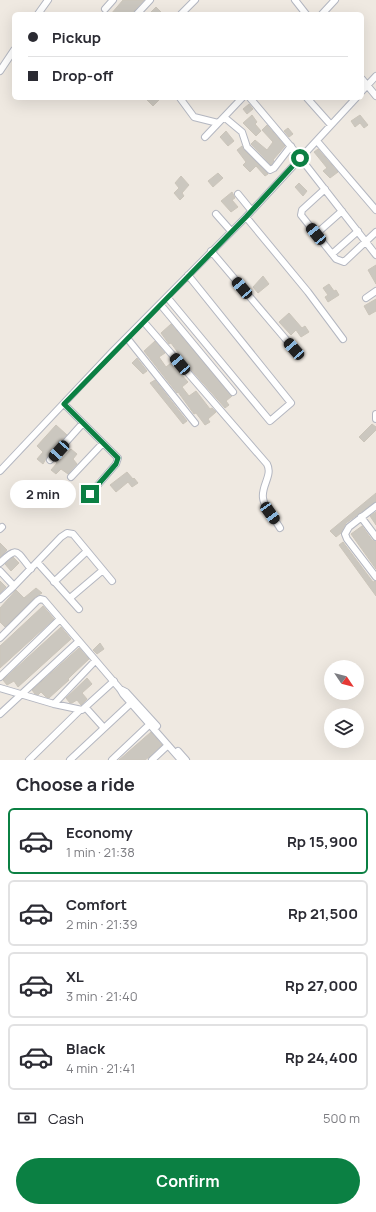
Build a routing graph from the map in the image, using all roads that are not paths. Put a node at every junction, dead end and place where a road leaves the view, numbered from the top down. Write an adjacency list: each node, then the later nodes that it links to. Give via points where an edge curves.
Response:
1 (48, 0): 8 (street)
2 (112, 0): 7 (street)
3 (150, 0): 9 (street)
4 (195, 0): 10 (street)
5 (295, 0): 11 (street)
6 (336, 0): 12 (street)
7 (105, 9)
8 (39, 12)
9 (139, 12)
10 (183, 12)
11 (304, 12)
12 (324, 12)
13 (12, 53): 14 (street)
14 (0, 71)
15 (376, 76): 16 (street)
16 (365, 83): 17 (street)
17 (376, 96)
18 (181, 100): 24 (street, via 194,117)
19 (240, 100): 23 (street)
20 (252, 100): 28 (street)
21 (309, 100): 25 (street)
22 (354, 100): 25 (street)
23 (224, 117): 24 (street); 28 (street, via 242,132 247,146 270,170)
24 (218, 123): 26 (street)
25 (330, 124): 27 (street)
26 (205, 137)
27 (317, 141): 28 (street); 32 (street)
28 (296, 152): 29 (street); 31 (street)
29 (325, 189): 33 (street); 39 (street, via 302,210 301,215)
30 (239, 196): 31 (street)
31 (250, 209): 35 (street)
32 (376, 210)
33 (342, 211): 37 (street); 39 (street)
34 (218, 216): 36 (street)
35 (246, 217): 36 (street); 51 (street)
36 (230, 230): 41 (street)
37 (358, 231): 40 (street); 42 (street)
38 (376, 232): 40 (street)
39 (316, 234): 42 (street)
40 (366, 241): 42 (street, via 344,262); 43 (street)
41 (211, 251): 44 (street); 52 (street)
42 (332, 254)
43 (376, 254)
44 (188, 275): 46 (street); 46 (street, via 292,403 270,421)
45 (376, 291): 47 (street)
46 (167, 297): 48 (street)
47 (366, 298)
48 (160, 304): 49 (street); 53 (street)
49 (143, 321): 50 (street); 66 (street, via 267,464 269,471 262,493 263,501)
50 (127, 338): 54 (street); 58 (street)
51 (344, 339)
52 (294, 349)
53 (233, 392)
54 (64, 404): 57 (street); 61 (street)
55 (376, 414): 56 (street)
56 (376, 419)
57 (83, 423): 59 (street); 60 (street)
58 (195, 423)
59 (103, 442): 62 (street); 63 (street, via 118,460)
60 (50, 460)
61 (0, 471)
62 (71, 478)
63 (90, 494)
64 (376, 506): 65 (street)
65 (362, 517): 67 (street); 74 (street, via 346,529 346,536)
66 (280, 528)
67 (376, 537)
68 (87, 551): 69 (street, via 73,534 67,533); 72 (street); 76 (street)
69 (37, 562): 71 (street); 76 (street)
70 (0, 563): 71 (street, via 14,552 18,553)
71 (31, 569): 77 (street)
72 (103, 570): 75 (street); 78 (street)
73 (0, 571): 77 (street)
74 (376, 577)
75 (112, 581)
76 (54, 582): 78 (street)
77 (14, 586): 79 (street)
78 (70, 598): 80 (street)
79 (0, 599)
80 (79, 609)
81 (60, 619): 82 (street, via 44,600 39,600); 83 (street); 85 (street)
82 (1, 636)
83 (79, 641): 84 (street); 89 (street)
84 (96, 660): 86 (street); 91 (street)
85 (0, 677)
86 (114, 681): 88 (street); 92 (street)
87 (0, 688): 89 (street)
88 (120, 689): 90 (street); 102 (street, via 143,710)
89 (22, 695): 91 (street); 93 (street)
90 (131, 703): 94 (street); 95 (street)
91 (54, 704): 92 (street)
92 (83, 709): 95 (street); 97 (street)
93 (0, 714)
94 (150, 724): 96 (street); 99 (street)
95 (104, 728): 98 (street)
96 (168, 745): 100 (street); 101 (street)
97 (29, 760)
98 (70, 760)
99 (112, 760)
100 (152, 760)
101 (181, 760)
102 (186, 760)

